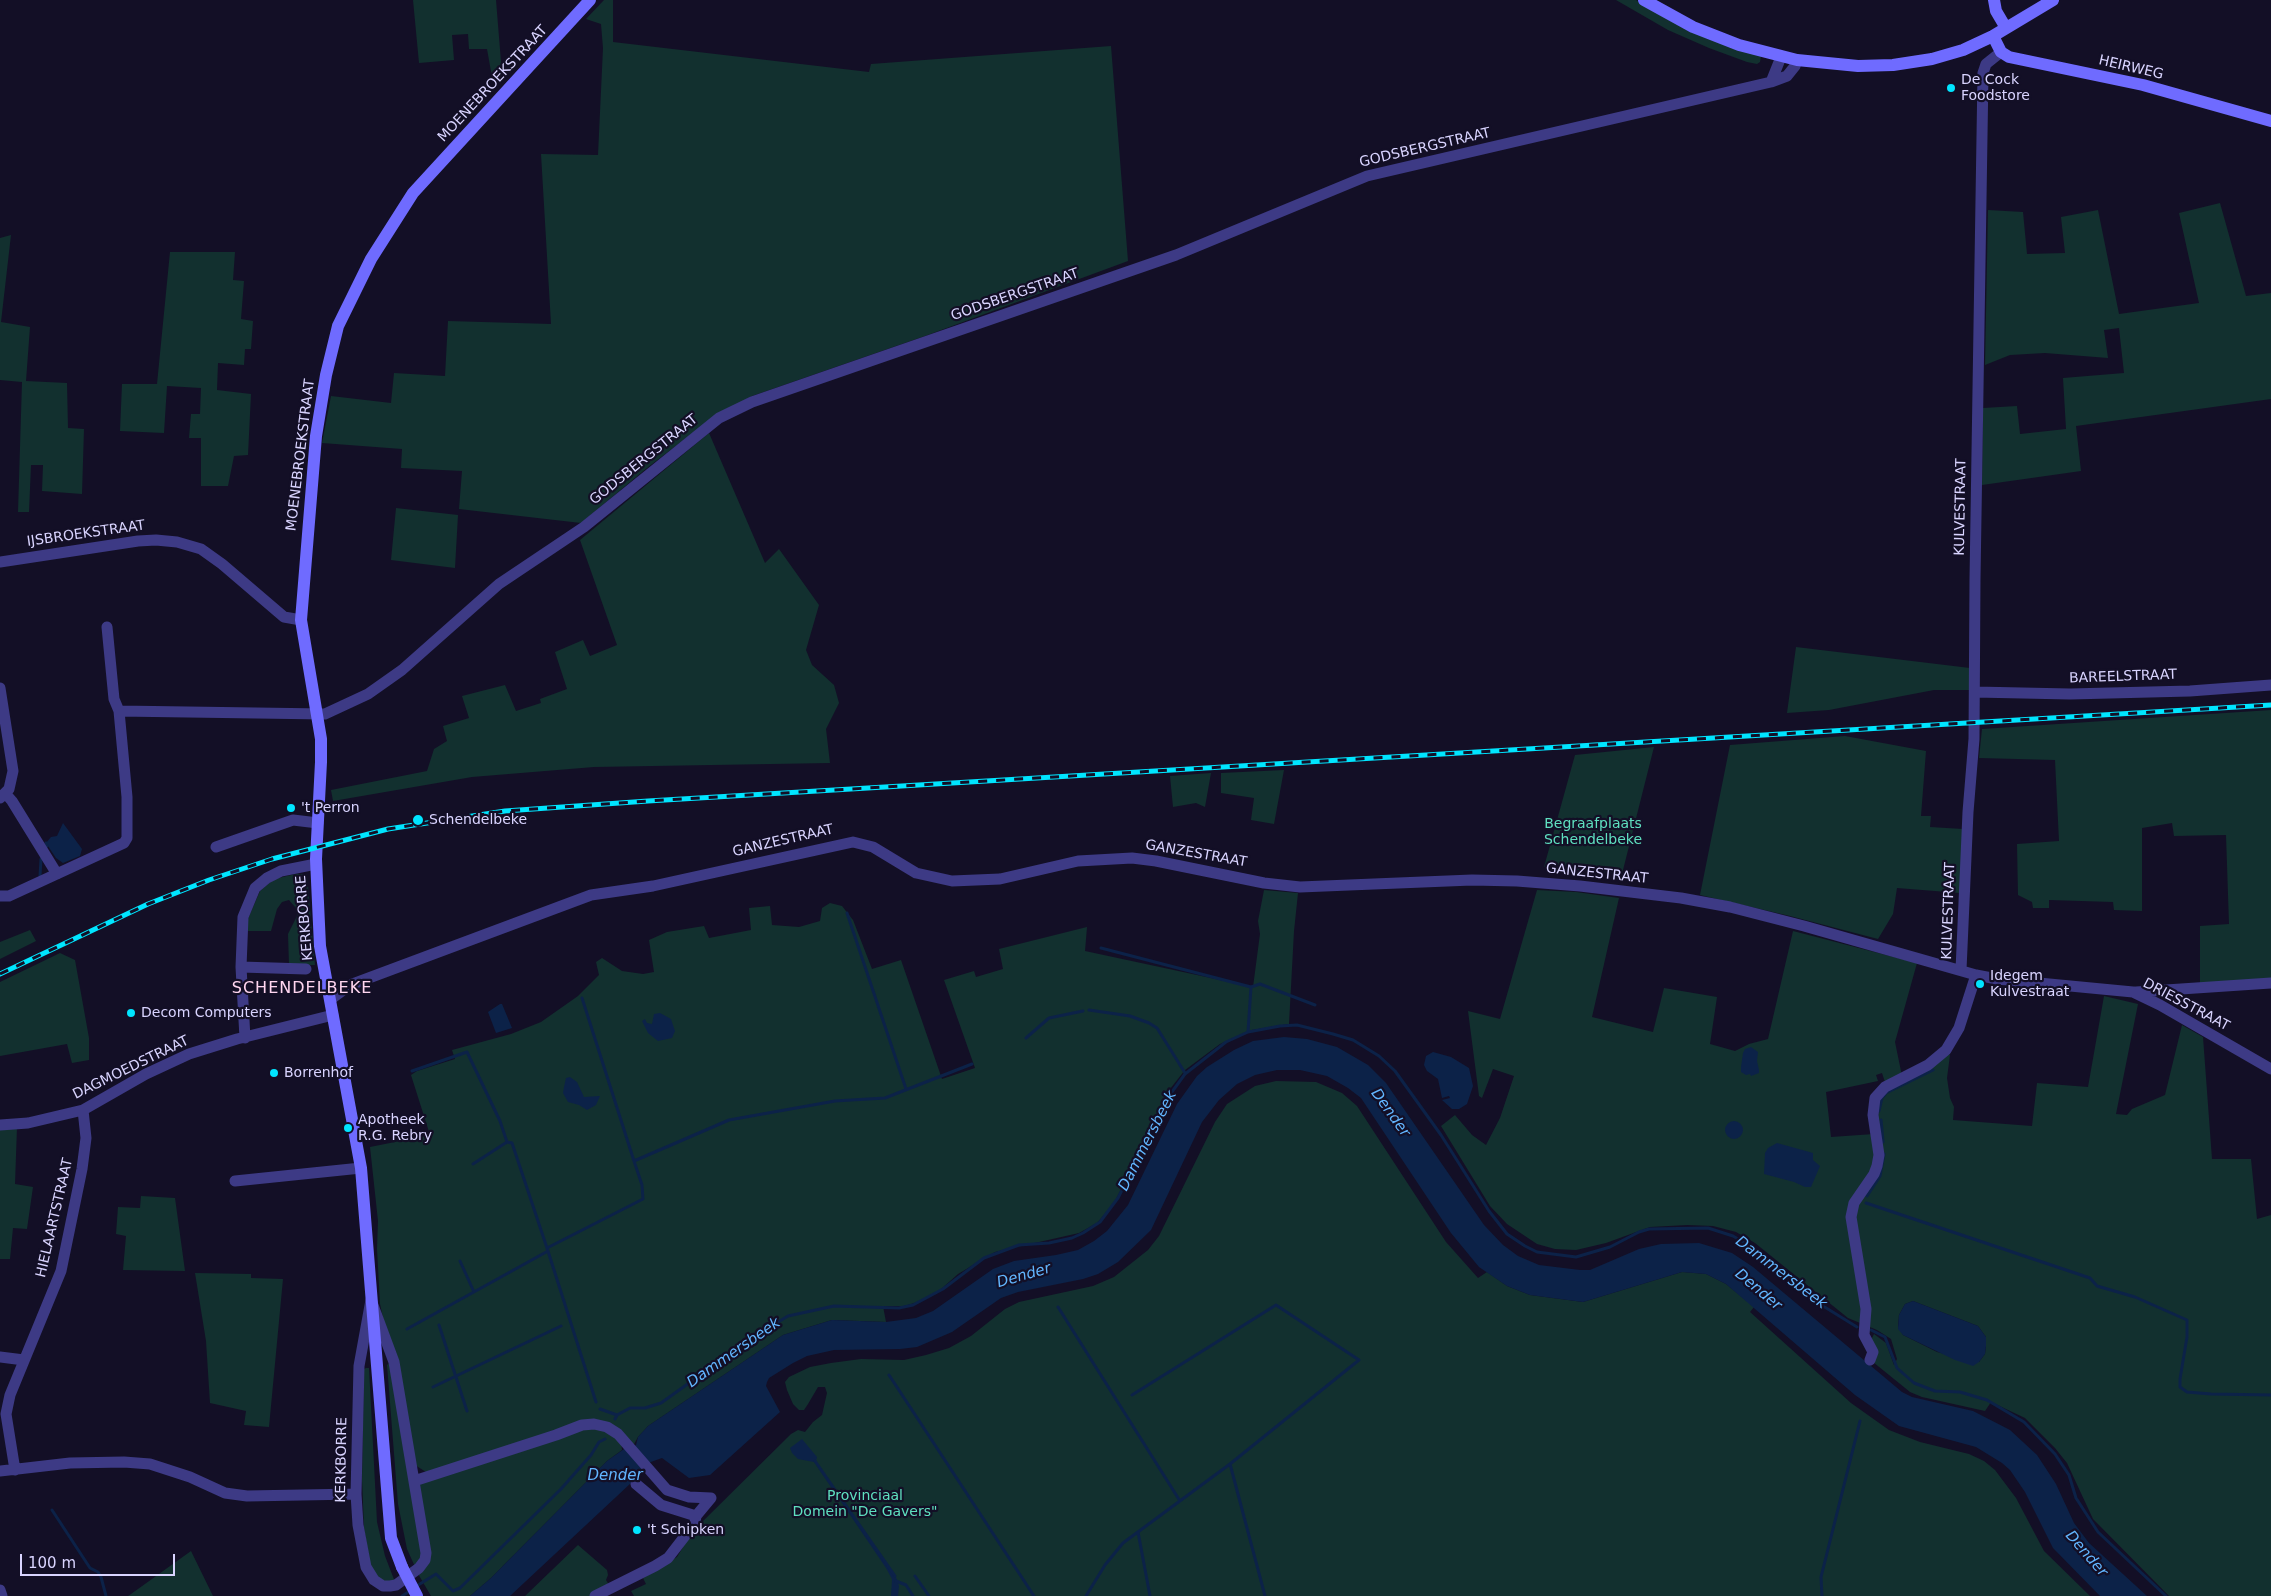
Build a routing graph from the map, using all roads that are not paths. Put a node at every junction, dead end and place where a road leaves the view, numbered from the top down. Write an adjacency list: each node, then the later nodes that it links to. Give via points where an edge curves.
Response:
1 (590, 0): 13 (street, MOENEBROEKSTRAAT, via 413,193 371,259 338,326 316,436)
2 (1644, 0): 8 (street, via 1692,27)
3 (1994, 0): 5 (street)
4 (2053, 0): 5 (street)
5 (2006, 28): 6 (street)
6 (1993, 36): 7 (street); 9 (street, via 1963,50 1932,59 1893,65 1842,65)
7 (2001, 52): 11 (street, HEIRWEG, via 2009,57 2152,87); 17 (street, KULVESTRAAT, via 1986,64 1983,73)
8 (1781, 57): 9 (street); 10 (street)
9 (1797, 60): 10 (street, GODSBERGSTRAAT, via 1796,66 1786,76)
10 (1771, 82): 19 (street, GODSBERGSTRAAT, via 1367,176 1176,255 752,402 719,418 584,527 498,584 402,670 368,694)
11 (2271, 121)
12 (0, 562): 13 (street, IJSBROEKSTRAAT, via 138,541 177,542 201,549 284,617)
13 (301, 620): 19 (street, MOENEBROEKSTRAAT)
14 (108, 627): 18 (street, via 114,699)
15 (2271, 685): 17 (street, BAREELSTRAAT, via 2070,694)
16 (0, 688): 20 (street, via 13,771 9,788)
17 (1975, 692): 29 (street, KULVESTRAAT)
18 (119, 711): 19 (street, GODSBERGSTRAAT); 25 (street, via 127,797 127,838 116,848)
19 (317, 715): 21 (street, MOENEBROEKSTRAAT, via 321,762)
20 (2, 796): 25 (street, via 12,801)
21 (318, 823): 22 (street, MOENEBROEKSTRAAT); 23 (street, via 293,820)
22 (316, 843): 24 (street, KERKBORRE)
23 (216, 847)
24 (316, 864): 27 (street, via 281,871 255,888 243,917); 33 (street, KERKBORRE, via 320,946)
25 (57, 874): 26 (street, via 9,896)
26 (0, 896)
27 (241, 967): 28 (street); 35 (street)
28 (306, 969)
29 (1961, 970): 30 (street, DRIESSTRAAT); 33 (street, GANZESTRAAT, via 1730,907 1629,891 1472,880 1300,887 1132,858 1078,861 1000,879 952,881 916,873 873,848 852,842 653,886 592,894 350,985)
30 (1976, 975): 32 (street, DRIESSTRAAT); 44 (street, via 1959,1028 1946,1050 1928,1066 1885,1087 1875,1098 1873,1116 1879,1155 1877,1166 1854,1204 1851,1217 1866,1309 1864,1335 1873,1352)
31 (2271, 983): 32 (street)
32 (2133, 992): 36 (street, DRIESSTRAAT)
33 (331, 999): 34 (street, KERKBORRE)
34 (333, 1015): 35 (street, DAGMOEDSTRAAT); 39 (street, KERKBORRE)
35 (245, 1038): 37 (street, DAGMOEDSTRAAT, via 189,1054)
36 (2271, 1069)
37 (83, 1110): 38 (street, DAGMOEDSTRAAT, via 28,1123); 43 (street, HIELAARTSTRAAT, via 86,1138 82,1169 61,1271)
38 (0, 1125)
39 (361, 1168): 40 (street); 41 (street, KERKBORRE)
40 (236, 1181)
41 (371, 1300): 49 (street, KERKBORRE, via 394,1362); 51 (street, KERKBORRE, via 359,1366); 55 (street, KERKBORRE, bridge, via 391,1538)
42 (0, 1357): 43 (street)
43 (24, 1360): 45 (street, HIELAARTSTRAAT, via 10,1394)
44 (1870, 1360)
45 (6, 1414): 46 (street, HIELAARTSTRAAT); 47 (street, HIELAARTSTRAAT)
46 (0, 1425)
47 (14, 1470): 48 (street); 51 (street, via 124,1462 150,1464 225,1493 247,1496)
48 (0, 1471)
49 (414, 1481): 51 (street, KERKBORRE, via 426,1543 425,1560 396,1585 383,1586 374,1580 366,1567); 52 (street, via 582,1425 594,1424 618,1434 667,1490 689,1497 711,1498)
50 (636, 1484): 52 (street, via 661,1505)
51 (356, 1494)
52 (696, 1516): 56 (street, via 695,1523 668,1558)
53 (0, 1590): 54 (street)
54 (2, 1596)
55 (417, 1596)
56 (596, 1596)

